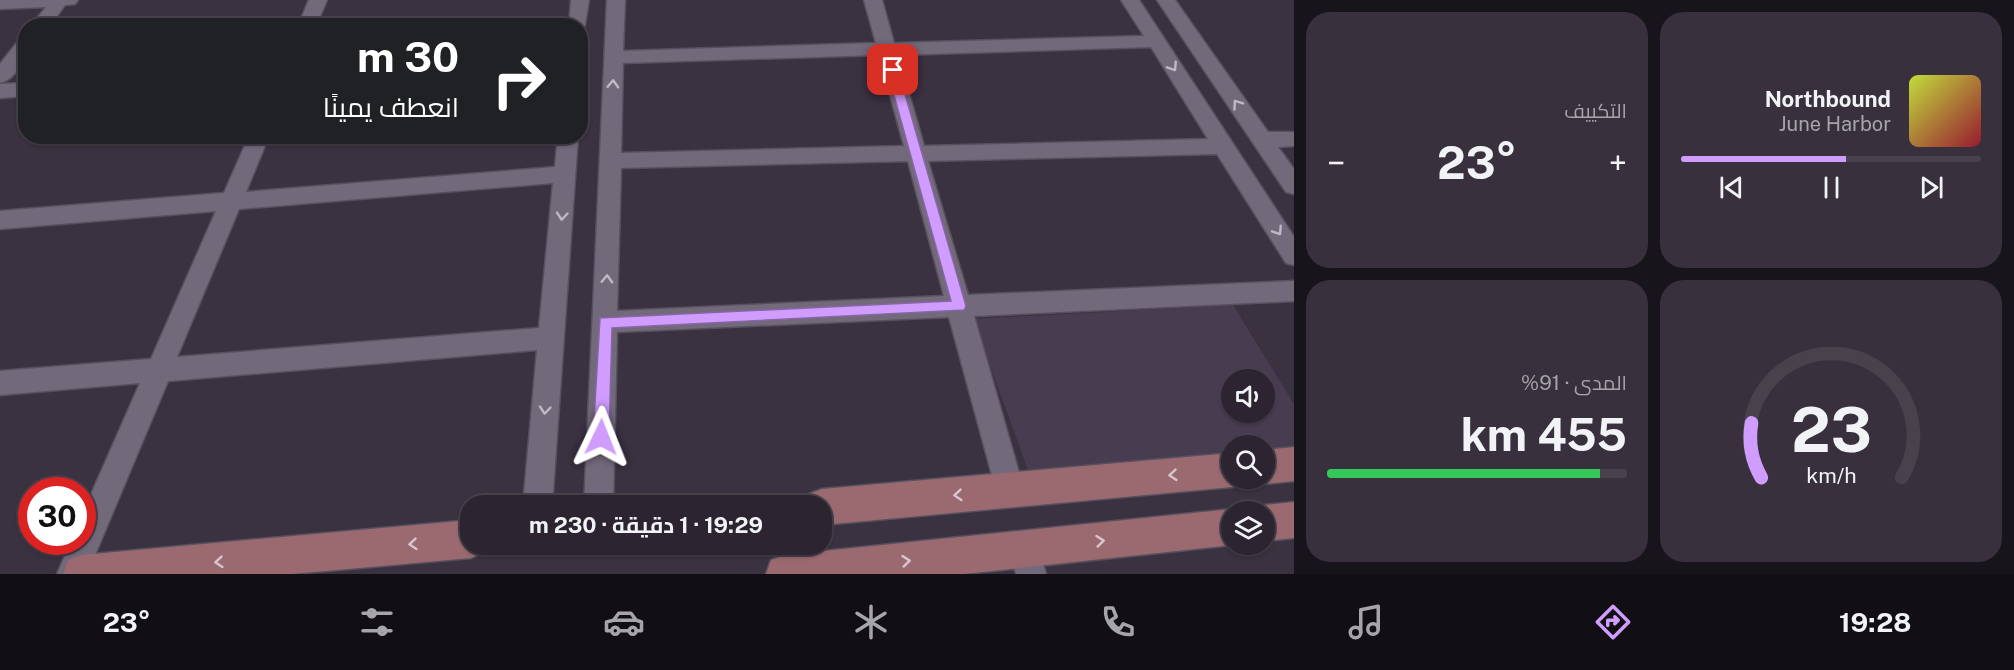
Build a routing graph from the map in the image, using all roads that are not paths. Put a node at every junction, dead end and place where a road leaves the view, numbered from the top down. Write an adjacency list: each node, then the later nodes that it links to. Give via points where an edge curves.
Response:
1 (60, 0): 2 (street); 9 (street); 10 (street)
2 (69, 0)
3 (318, 0): 11 (street)
4 (580, 0): 12 (street)
5 (616, 0): 16 (street)
6 (873, 0): 14 (street)
7 (1130, 0): 13 (street)
8 (1166, 0): 21 (street, one-way to 8)
9 (0, 4)
10 (46, 18)
11 (310, 18)
12 (579, 18)
13 (1156, 41): 14 (street); 24 (street, one-way to 24)
14 (887, 49): 16 (street); 25 (street)
15 (18, 54): 17 (street)
16 (614, 57): 26 (street, one-way to 16)
17 (0, 77)
18 (18, 90): 19 (street)
19 (0, 91)
20 (1294, 139): 21 (street)
21 (1262, 140): 28 (street)
22 (257, 144): 29 (street)
23 (567, 144): 27 (street)
24 (1223, 146): 25 (street); 31 (street, one-way to 31)
25 (916, 153): 26 (street); 33 (street)
26 (611, 161): 34 (street, one-way to 26)
27 (565, 174): 29 (street); 35 (street, one-way to 35)
28 (1294, 186)
29 (232, 201): 30 (street); 36 (street)
30 (0, 220)
31 (1294, 256)
32 (1294, 291): 33 (street)
33 (959, 306): 34 (street); 41 (street)
34 (605, 322): 43 (street)
35 (551, 338): 36 (street); 42 (street, one-way to 42)
36 (160, 370): 37 (street); 50 (street)
37 (0, 383)
38 (1294, 464): 39 (main road)
39 (1275, 466)
40 (1221, 471): 41 (main road, one-way to 41)
41 (1010, 490): 44 (main road, one-way to 44)
42 (538, 495)
43 (598, 495)
44 (832, 506)
45 (1294, 520): 46 (main road)
46 (1275, 522)
47 (1221, 529): 49 (main road, one-way to 47)
48 (460, 540): 51 (main road, one-way to 51)
49 (1027, 562): 52 (main road, one-way to 49)
50 (72, 574)
51 (82, 574)
52 (785, 574)

